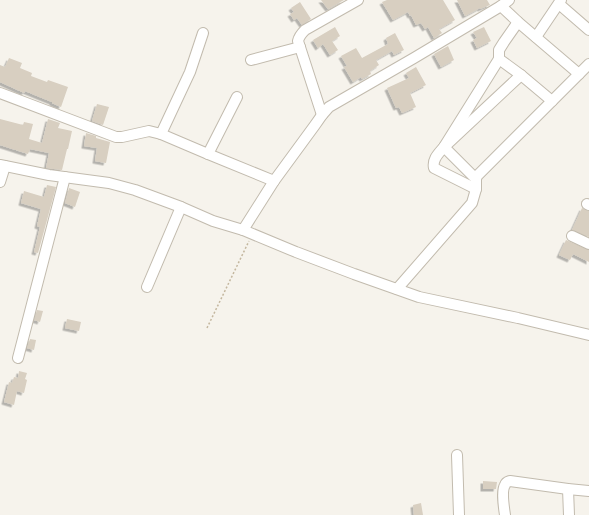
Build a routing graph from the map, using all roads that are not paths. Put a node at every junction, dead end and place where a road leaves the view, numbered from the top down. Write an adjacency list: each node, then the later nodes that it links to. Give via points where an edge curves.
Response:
1 (358, 0): 8 (street, via 305,30 298,41)
2 (560, 2): 5 (street); 7 (street)
3 (505, 3): 4 (street); 17 (street, via 329,107)
4 (518, 22): 7 (street); 9 (street, via 499,50)
5 (589, 30)
6 (203, 33): 18 (street, via 190,72)
7 (536, 37): 12 (street)
8 (300, 47): 10 (street); 17 (street)
9 (499, 59): 13 (street); 19 (street)
10 (251, 60)
11 (589, 64): 12 (street)
12 (579, 74): 16 (street)
13 (521, 75): 16 (street); 19 (street)
14 (0, 93): 18 (street, via 116,136 149,131)
15 (237, 97): 20 (street)
16 (552, 101): 25 (street, via 481,171)
17 (322, 115): 23 (street)
18 (162, 134): 20 (street)
19 (444, 147): 25 (street); 25 (street, via 435,158 434,168)
20 (208, 154): 23 (street)
21 (3, 166): 22 (street); 24 (street)
22 (65, 178): 26 (street, via 109,183); 33 (street)
23 (274, 181): 27 (street)
24 (0, 182)
25 (476, 184): 31 (street, via 472,203)
26 (181, 207): 27 (street); 30 (street)
27 (248, 232): 31 (street, via 318,261)
28 (572, 236): 29 (street)
29 (589, 244)
30 (147, 287)
31 (397, 289): 32 (street, via 419,297)
32 (589, 335)
33 (18, 358)
34 (457, 455): 37 (street)
35 (568, 489): 36 (street); 38 (street, via 506,482 503,490); 39 (street)
36 (589, 491)
37 (459, 515)
38 (504, 515)
39 (569, 515)

